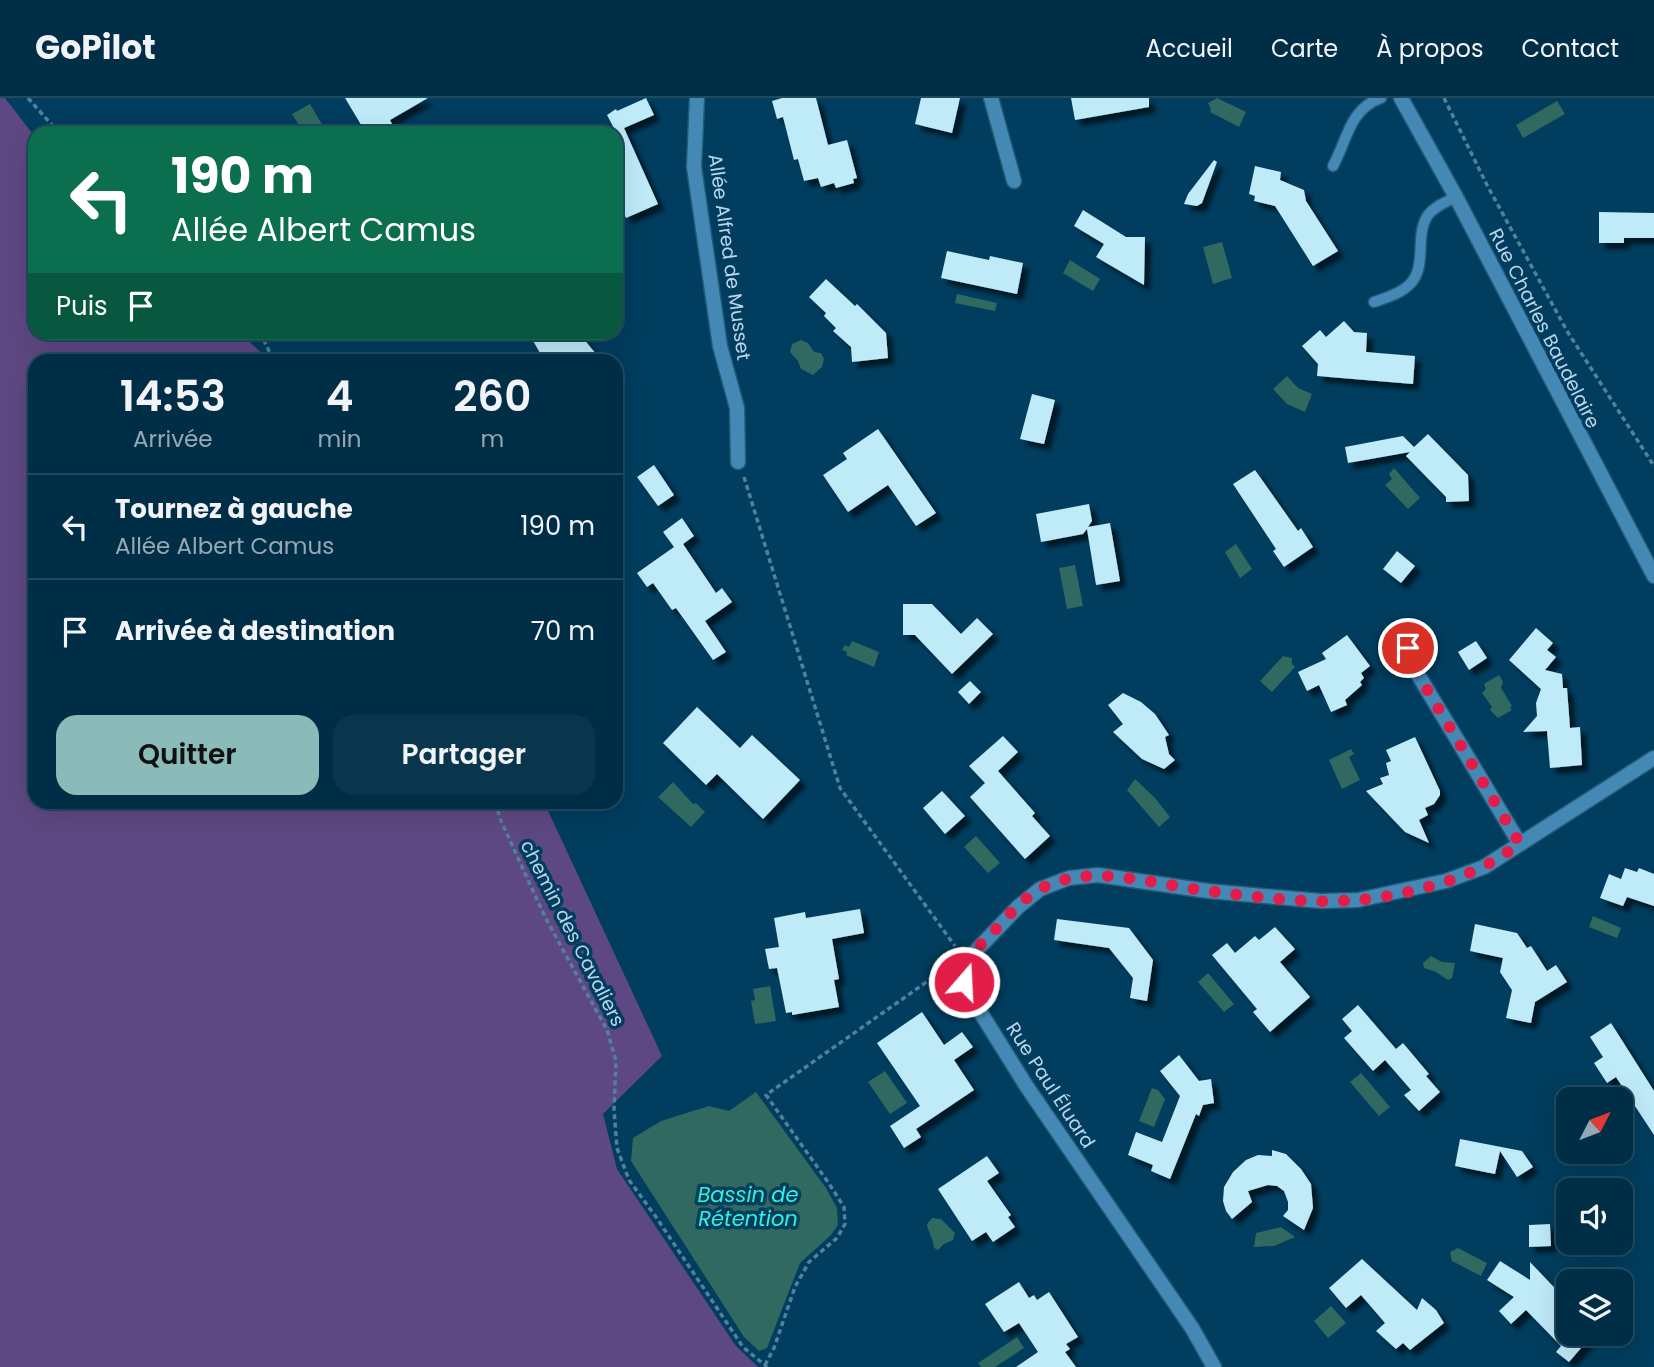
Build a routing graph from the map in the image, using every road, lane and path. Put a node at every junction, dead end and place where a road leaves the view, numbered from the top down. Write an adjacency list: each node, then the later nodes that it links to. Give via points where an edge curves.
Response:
1 (28, 98): 7 (path)
2 (697, 98): 12 (street, Allée Alfred de Musset, via 694,167 720,346 737,408)
3 (991, 98): 9 (street)
4 (1381, 98): 8 (lane, via 1353,120)
5 (1401, 98): 10 (street, Rue Charles Baudelaire)
6 (1444, 98): 13 (path, via 1567,331)
7 (53, 126)
8 (1333, 166)
9 (1014, 181)
10 (1456, 197): 11 (lane, via 1425,220 1418,269 1408,286); 14 (street, Rue Charles Baudelaire)
11 (1374, 302)
12 (738, 462): 19 (path, via 841,788)
13 (1654, 466)
14 (1654, 576)
15 (1403, 627): 18 (street, via 1414,668)
16 (1654, 758): 18 (street)
17 (497, 809): 20 (path, chemin des Cavaliers, via 545,917 607,1030 616,1061 617,1148 629,1180 743,1347)
18 (1520, 844): 19 (street, via 1484,867 1446,881 1358,900 1258,897 1098,875 1069,878 1040,889 1018,907)
19 (965, 966): 20 (path, via 950,966 766,1096 844,1207 845,1224 837,1238 809,1262 795,1287); 21 (street, Rue Paul Éluard, via 969,994)
20 (766, 1366)
21 (1214, 1367)

